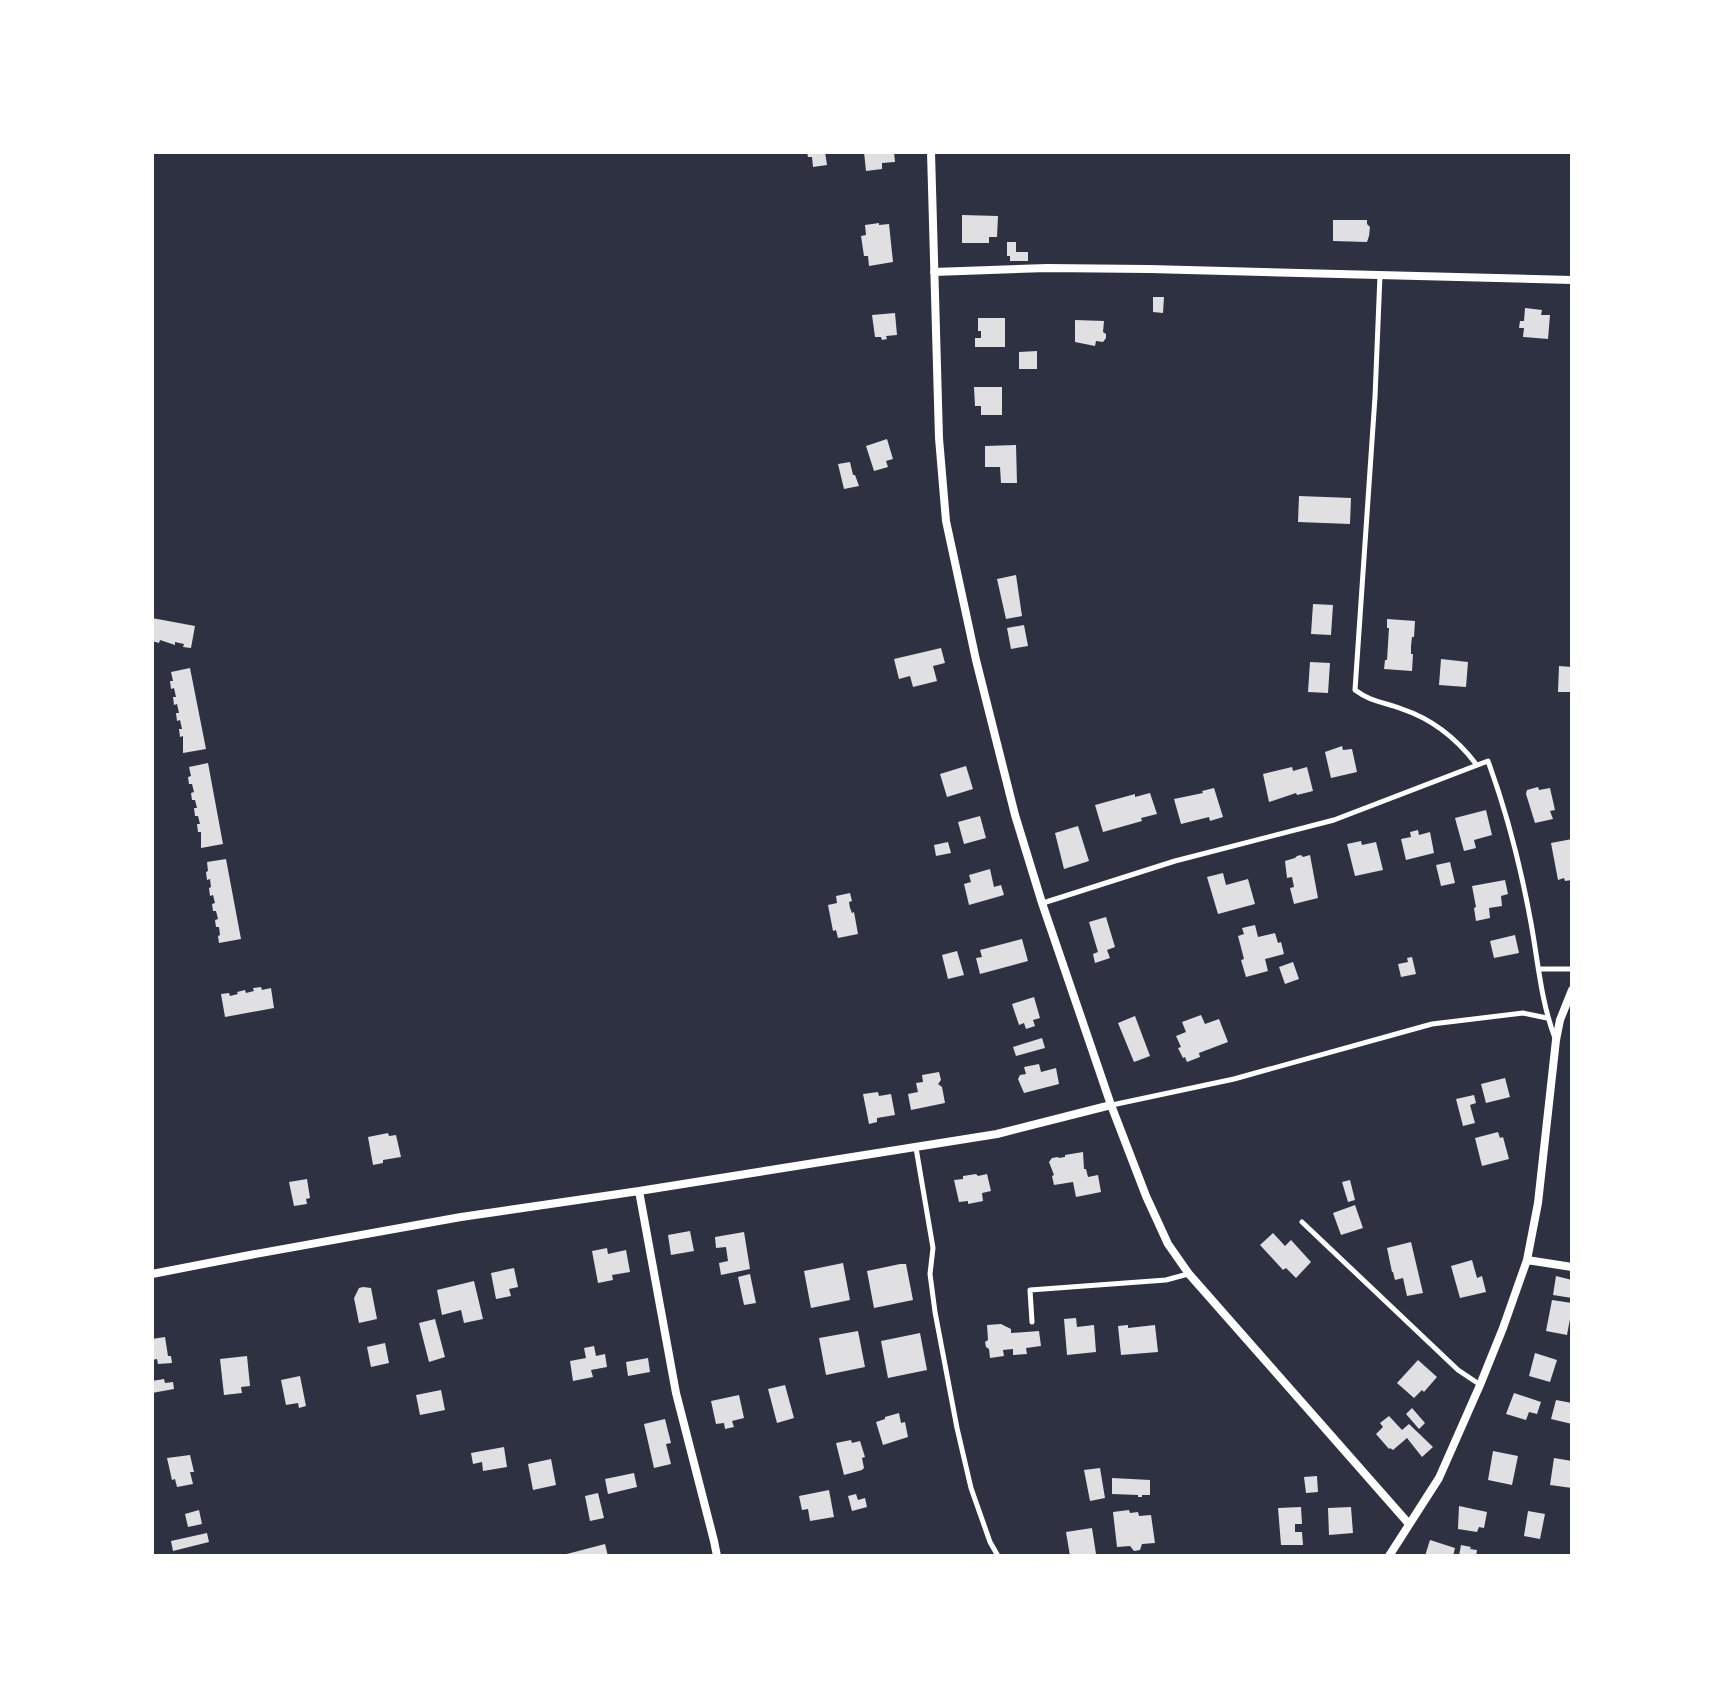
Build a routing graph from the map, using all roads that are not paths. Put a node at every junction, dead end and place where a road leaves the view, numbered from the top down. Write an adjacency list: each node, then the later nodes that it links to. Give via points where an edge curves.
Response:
1 (931, 152): 2 (street)
2 (934, 272): 3 (street, via 1047,268); 6 (street, via 946,521 1007,784)
3 (1380, 275): 4 (street); 5 (lane, via 1355,690 1431,721)
4 (1572, 280)
5 (1476, 764): 6 (lane, via 1334,820 1175,861); 7 (lane, via 1488,761 1504,806)
6 (1042, 903): 12 (street)
7 (1540, 969): 8 (lane); 10 (lane)
8 (1570, 969)
9 (1572, 990): 11 (street)
10 (1547, 1018): 11 (lane); 12 (lane, via 1523,1013 1432,1024 1234,1079)
11 (1556, 1040): 16 (street)
12 (1111, 1105): 13 (street, via 997,1134); 19 (street, via 1162,1232)
13 (916, 1147): 14 (street); 24 (lane, via 933,1248 935,1312 957,1428 971,1488)
14 (639, 1191): 18 (street, via 461,1217); 23 (street, via 676,1393)
15 (1302, 1222): 21 (lane)
16 (1527, 1260): 17 (street); 21 (street)
17 (1572, 1267)
18 (152, 1274)
19 (1189, 1274): 20 (lane, via 1030,1290); 22 (street)
20 (1032, 1322)
21 (1480, 1385): 22 (street, via 1439,1478)
22 (1409, 1524): 25 (street)
23 (717, 1556)
24 (998, 1556)
25 (1389, 1556)

